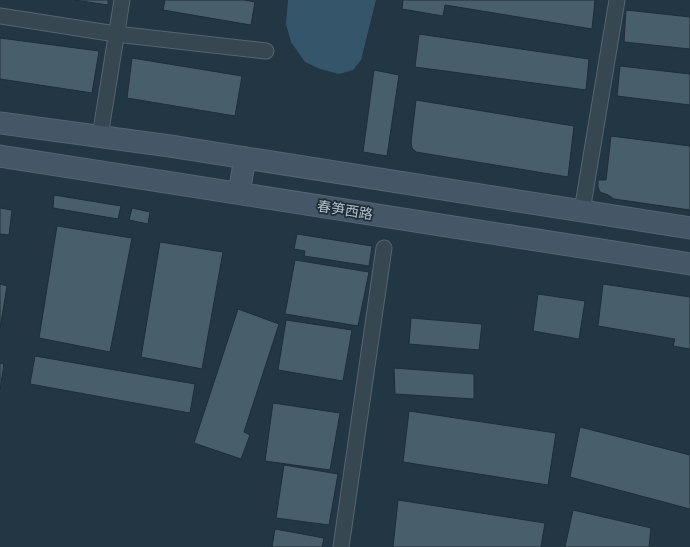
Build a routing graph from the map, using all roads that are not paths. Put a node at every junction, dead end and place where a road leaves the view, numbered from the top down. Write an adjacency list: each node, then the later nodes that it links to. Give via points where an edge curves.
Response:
1 (122, 0): 4 (street)
2 (618, 0): 11 (street)
3 (0, 16): 4 (street)
4 (116, 34): 5 (street); 7 (street)
5 (266, 51)
6 (0, 123): 7 (main road)
7 (100, 136): 9 (main road)
8 (0, 156): 10 (main road, 春笋西路)
9 (245, 158): 10 (main road); 11 (main road)
10 (239, 193): 14 (main road, 春笋西路)
11 (582, 211): 12 (main road)
12 (690, 228)
13 (384, 248): 15 (street)
14 (690, 264)
15 (341, 547)

